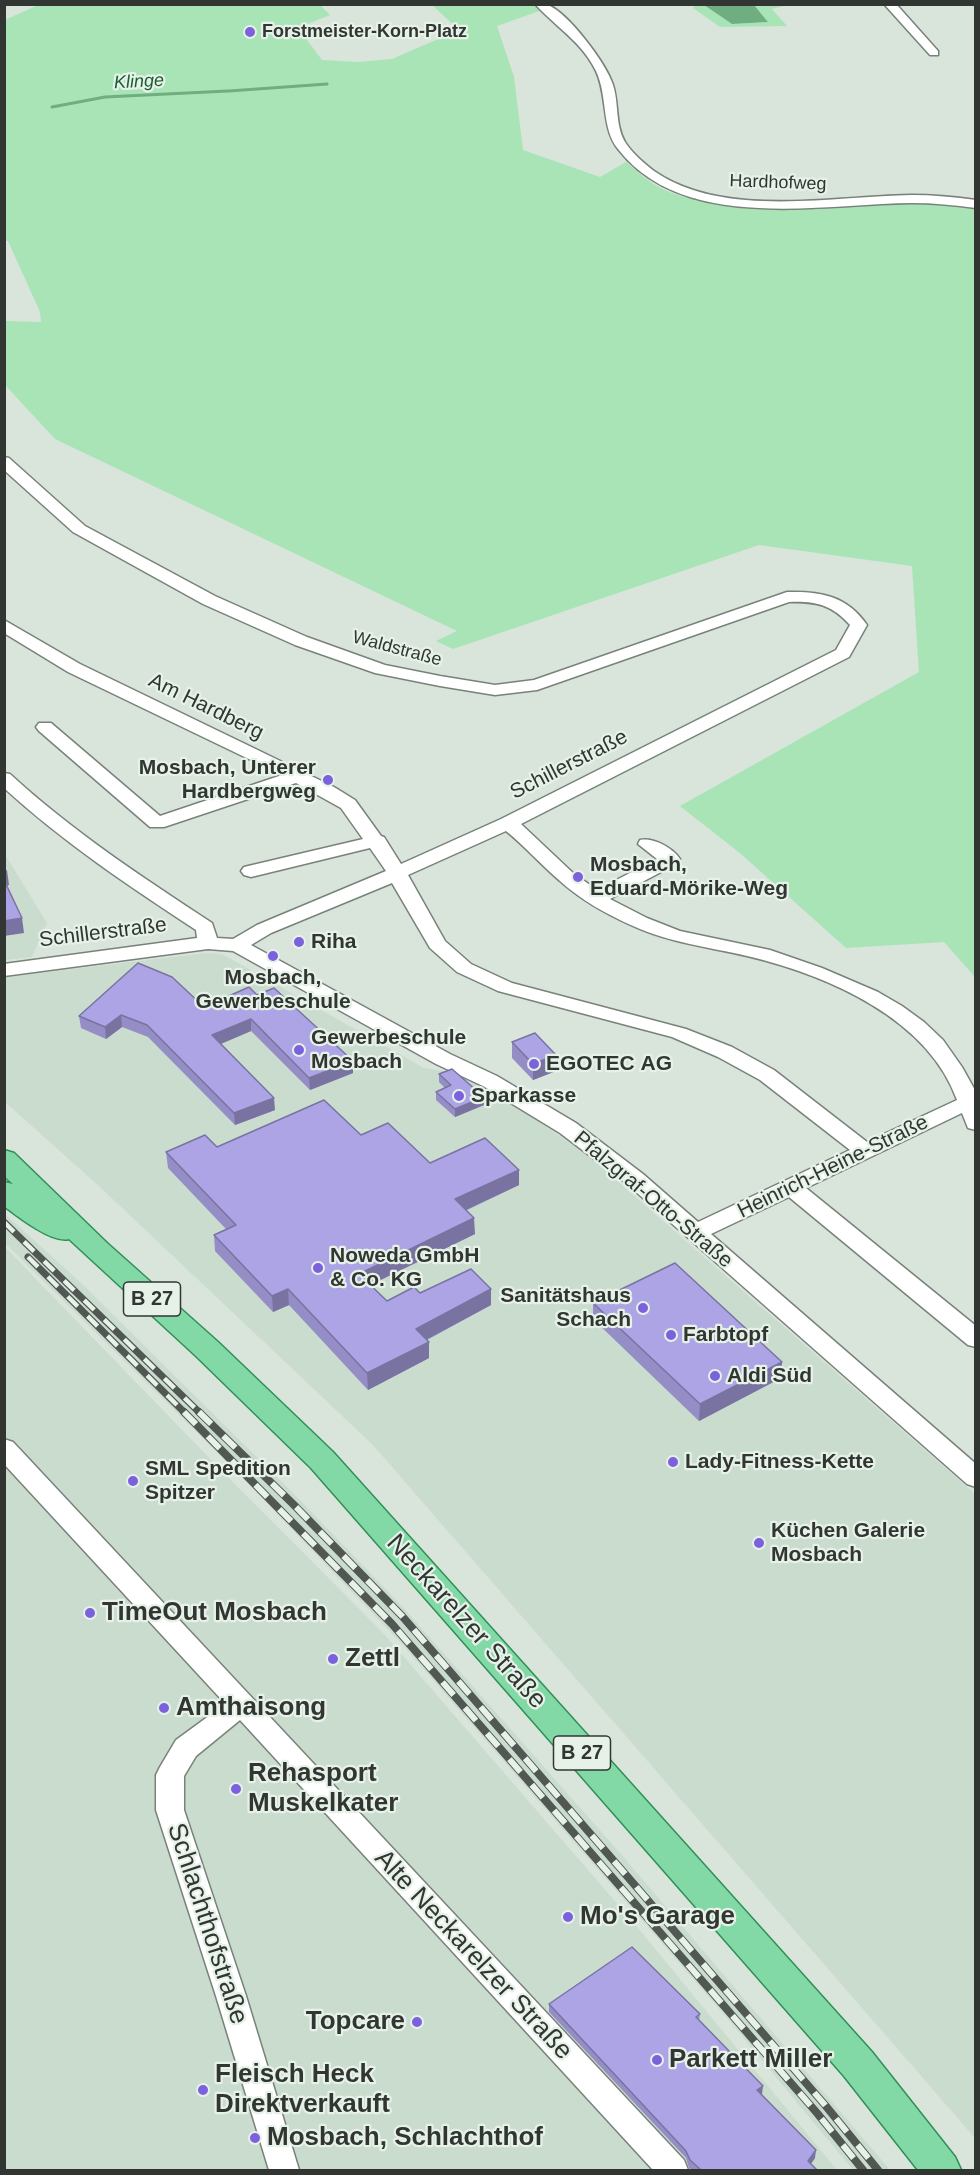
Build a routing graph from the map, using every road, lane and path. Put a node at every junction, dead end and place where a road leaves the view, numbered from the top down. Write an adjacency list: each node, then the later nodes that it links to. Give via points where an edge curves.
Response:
1 (889, 4): 3 (street)
2 (542, 5): 4 (street, Hardhofweg, via 592,55 605,79 613,130 623,149 641,168 666,183 709,197 759,204 912,200)
3 (934, 53)
4 (975, 204)
5 (4, 461): 6 (street, Waldstraße, via 79,529 209,600 301,641 381,669 440,681 495,690 537,685 787,597)
6 (820, 596): 11 (street, Schillerstraße, via 845,608 859,625 843,653)
7 (4, 625): 9 (street, Am Hardberg, via 74,668)
8 (45, 728): 9 (street, via 157,823)
9 (298, 776): 12 (street, Am Hardberg, via 348,804)
10 (4, 778): 17 (street, via 95,854 205,927)
11 (508, 823): 15 (street, Schillerstraße); 16 (street)
12 (377, 841): 14 (street); 15 (street, Am Hardberg)
13 (647, 844): 16 (street, via 671,859)
14 (250, 871)
15 (398, 874): 18 (street, Schillerstraße, via 264,928); 21 (street, Am Hardberg, via 437,944 464,968 505,987 679,1033 724,1052 767,1075)
16 (595, 899): 20 (street, via 662,932 766,955 887,1004 929,1037 962,1082)
17 (208, 943): 18 (street, Pfalzgraf-Otto-Straße); 19 (street, Schillerstraße)
18 (237, 945): 25 (street, Pfalzgraf-Otto-Straße, via 490,1081 568,1128)
19 (4, 969)
20 (973, 1114): 21 (street, Heinrich-Heine-Straße, via 958,1107)
21 (865, 1151): 23 (street, Heinrich-Heine-Straße)
22 (4, 1159): 26 (main road, Neckarelzer Straße / B 27)
23 (792, 1188): 25 (street, Heinrich-Heine-Straße); 27 (street)
24 (4, 1191): 26 (main road, B 27, via 28,1210)
25 (696, 1232): 29 (street, Pfalzgraf-Otto-Straße)
26 (97, 1250): 33 (main road, Neckarelzer Straße / B 27, via 207,1348 322,1460 858,2064)
27 (975, 1340)
28 (4, 1448): 30 (street, Alte Neckarelzer Straße)
29 (975, 1478)
30 (233, 1697): 31 (street, Schlachthofstraße, via 229,1715 186,1748 170,1775 170,1810); 32 (street, Alte Neckarelzer Straße)
31 (284, 2170)
32 (673, 2170)
33 (941, 2170)

